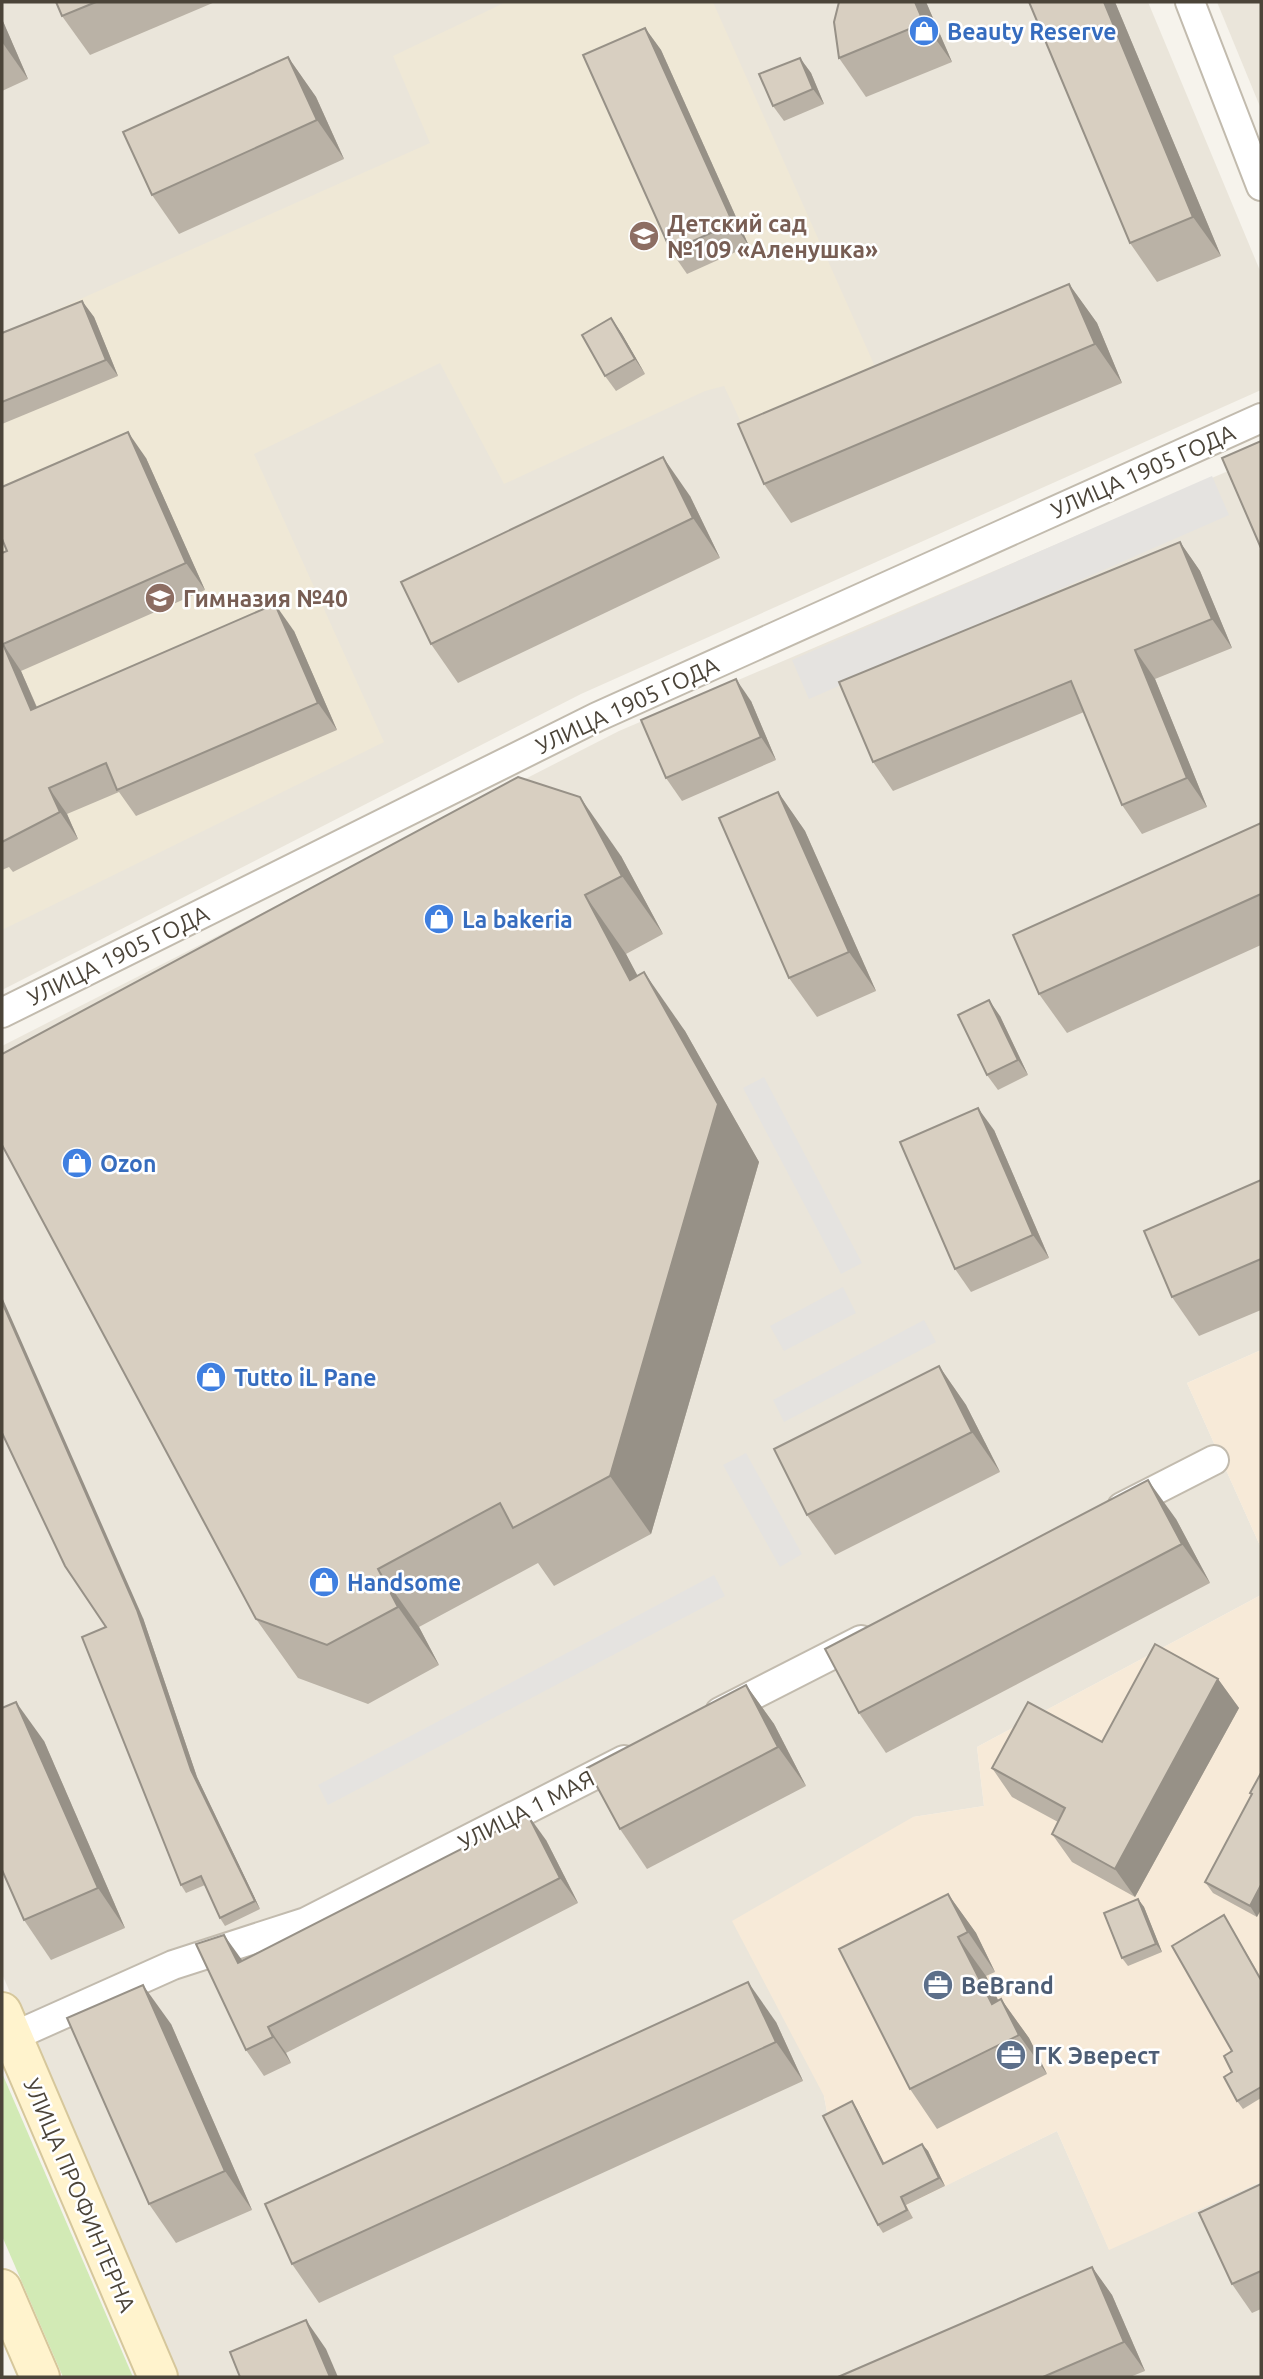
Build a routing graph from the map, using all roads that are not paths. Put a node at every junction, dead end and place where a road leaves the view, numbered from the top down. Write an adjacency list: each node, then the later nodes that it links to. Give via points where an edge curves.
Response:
1 (1191, 2): 2 (street)
2 (1261, 186)
3 (1261, 418): 4 (street, УЛИЦА 1905 ГОДА, via 597,717)
4 (2, 1013)
5 (1214, 1460): 6 (street)
6 (1102, 1517)
7 (890, 1625): 8 (street)
8 (700, 1721)
9 (651, 1746): 10 (street, УЛИЦА 1 МАЯ, via 306,1922)
10 (7, 2025): 13 (street, УЛИЦА ПРОФИНТЕРНА)
11 (2, 2289): 12 (street)
12 (40, 2377)
13 (158, 2377)

